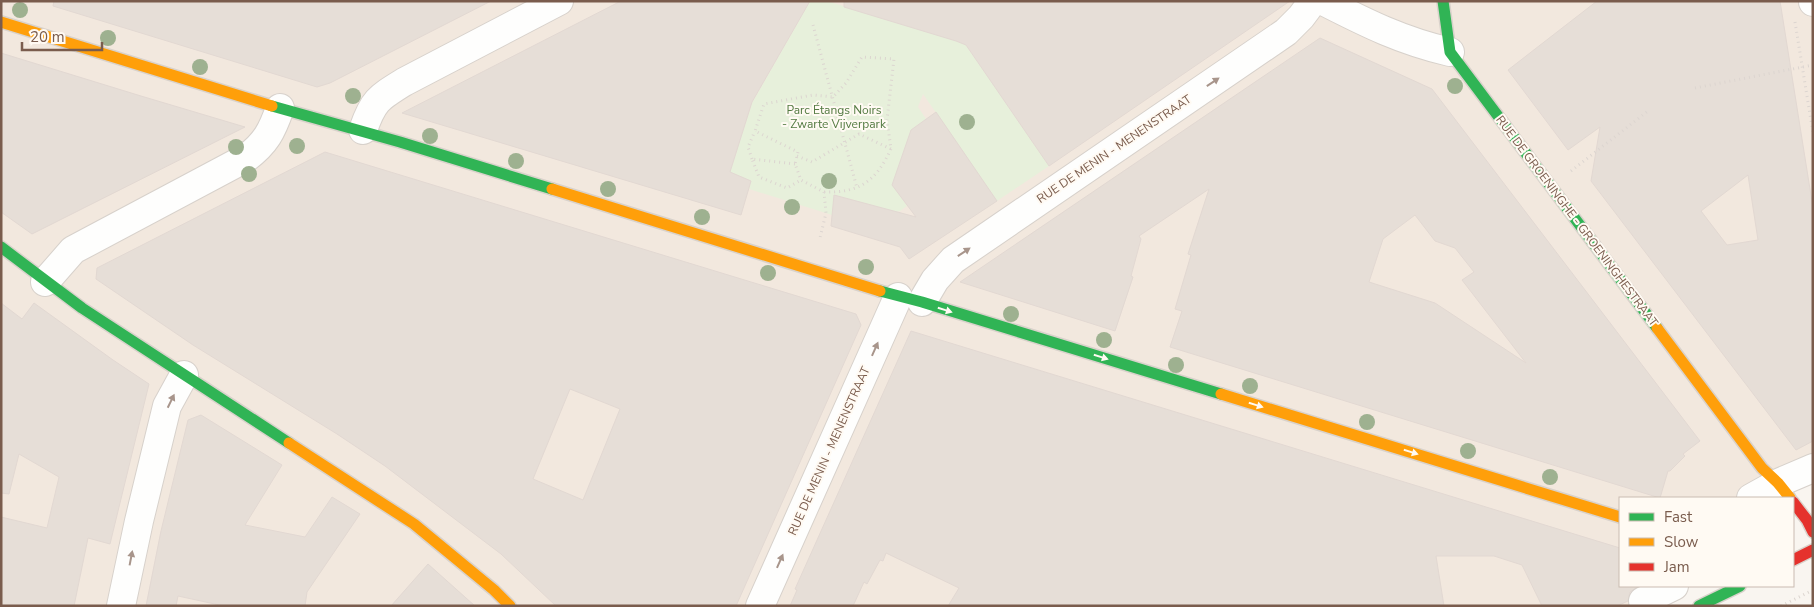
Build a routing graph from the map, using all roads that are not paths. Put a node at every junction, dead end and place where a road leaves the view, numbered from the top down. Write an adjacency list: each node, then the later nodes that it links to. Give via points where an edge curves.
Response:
1 (559, 1): 8 (street, via 383,95 370,109)
2 (1313, 1): 11 (street, RUE DE MENIN - MENENSTRAAT, one-way to 2, via 953,260 1286,32)
3 (1323, 1): 6 (street, via 1372,26 1418,44)
4 (1443, 1): 6 (street)
5 (1, 22): 7 (street)
6 (1450, 52): 14 (street, RUE DE GROENINGHE - GROENINGHESTRAAT, via 1762,468)
7 (280, 108): 8 (street); 10 (street, via 273,129 261,147 73,250)
8 (363, 130): 11 (street)
9 (1, 248): 10 (street)
10 (46, 282): 12 (street)
11 (910, 300): 17 (street, one-way to 17); 26 (street, RUE DE MENIN - MENENSTRAAT, one-way to 11)
12 (184, 375): 24 (street, one-way to 12, via 168,406); 25 (street, via 414,524)
13 (1813, 468): 14 (street)
14 (1787, 495): 15 (street)
15 (1763, 497)
16 (1794, 504): 18 (street, RUE DE GROENINGHE - GROENINGHESTRAAT)
17 (1619, 517)
18 (1813, 532)
19 (1813, 550): 20 (street)
20 (1794, 560)
21 (1672, 587): 23 (street)
22 (1738, 587): 27 (street)
23 (1643, 602)
24 (121, 606)
25 (510, 606)
26 (760, 606)
27 (1699, 606)

